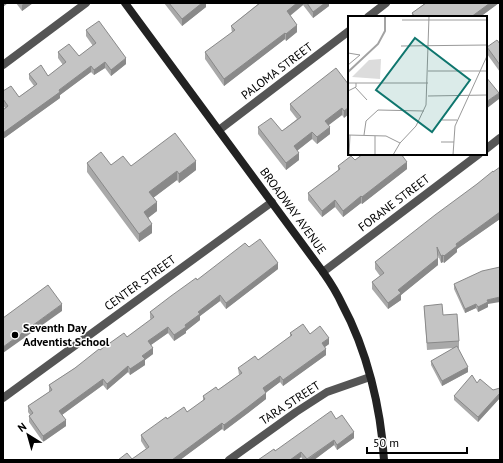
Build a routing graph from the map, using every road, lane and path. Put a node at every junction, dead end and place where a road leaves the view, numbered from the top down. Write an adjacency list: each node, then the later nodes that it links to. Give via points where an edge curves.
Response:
1 (86, 3): 6 (street)
2 (125, 3): 7 (street, BROADWAY AVENUE)
3 (386, 3): 4 (street)
4 (369, 16)
5 (348, 32): 7 (street, PALOMA STREET)
6 (3, 65)
7 (219, 130): 11 (street, BROADWAY AVENUE)
8 (500, 138): 9 (street)
9 (487, 147)
10 (478, 155): 12 (street, FORANE STREET)
11 (272, 202): 12 (street, BROADWAY AVENUE); 14 (street, CENTER STREET)
12 (323, 272): 13 (street, BROADWAY AVENUE, via 357,336)
13 (370, 377): 15 (street, TARA STREET, via 328,392); 16 (street, BROADWAY AVENUE, via 382,435)
14 (3, 398)
15 (229, 460)
16 (384, 460)

